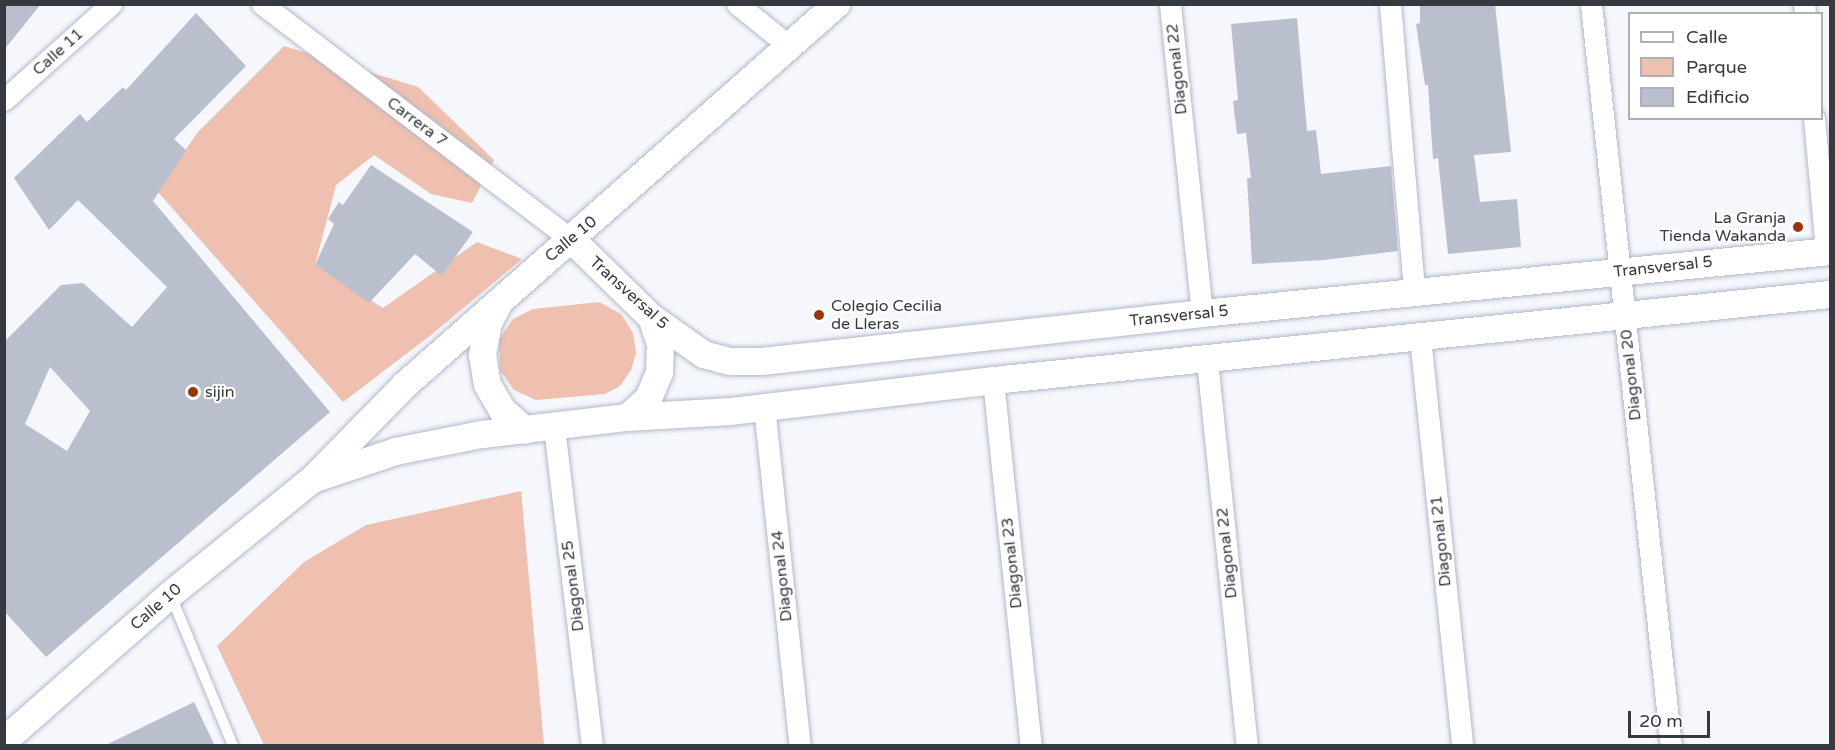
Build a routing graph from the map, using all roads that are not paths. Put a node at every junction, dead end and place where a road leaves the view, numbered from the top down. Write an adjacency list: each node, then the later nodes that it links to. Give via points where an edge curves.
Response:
1 (111, 4): 9 (street, Calle 11)
2 (262, 4): 11 (street, Carrera 7)
3 (737, 4): 8 (street)
4 (836, 4): 8 (street, Calle 10)
5 (1170, 4): 17 (street, Diagonal 22)
6 (1390, 4): 14 (street)
7 (1591, 4): 13 (street, Diagonal 20)
8 (789, 46): 11 (street, Calle 10)
9 (4, 100)
10 (1814, 120): 12 (street)
11 (572, 240): 15 (street, Calle 10); 19 (street, Transversal 5)
12 (1828, 251): 13 (street, Transversal 5)
13 (1620, 271): 14 (street, Transversal 5); 18 (street, Diagonal 20)
14 (1414, 292): 17 (street, Transversal 5)
15 (503, 296): 26 (street, via 488,323 482,354 487,384 502,410); 27 (street, Calle 10, via 405,384)
16 (1830, 297): 18 (street)
17 (1202, 313): 19 (street, Transversal 5, via 760,361 730,361 704,354)
18 (1624, 316): 20 (street); 36 (street, Diagonal 20)
19 (651, 317): 24 (street, via 660,344 659,372 648,398)
20 (1420, 337): 21 (street); 35 (street, Diagonal 21)
21 (1207, 360): 22 (street); 34 (street, Diagonal 22)
22 (993, 380): 23 (street); 33 (street, Diagonal 23)
23 (764, 406): 24 (street); 32 (street, Diagonal 24)
24 (627, 417): 25 (street, Calle 10)
25 (554, 427): 26 (street, Calle 10); 31 (street, Diagonal 25)
26 (525, 430): 27 (street, Calle 10, via 395,450)
27 (312, 478): 28 (street, Calle 10)
28 (170, 594): 29 (street, Calle 10); 30 (lane)
29 (4, 740)
30 (233, 746)
31 (592, 746)
32 (800, 746)
33 (1031, 746)
34 (1247, 746)
35 (1462, 746)
36 (1671, 746)

